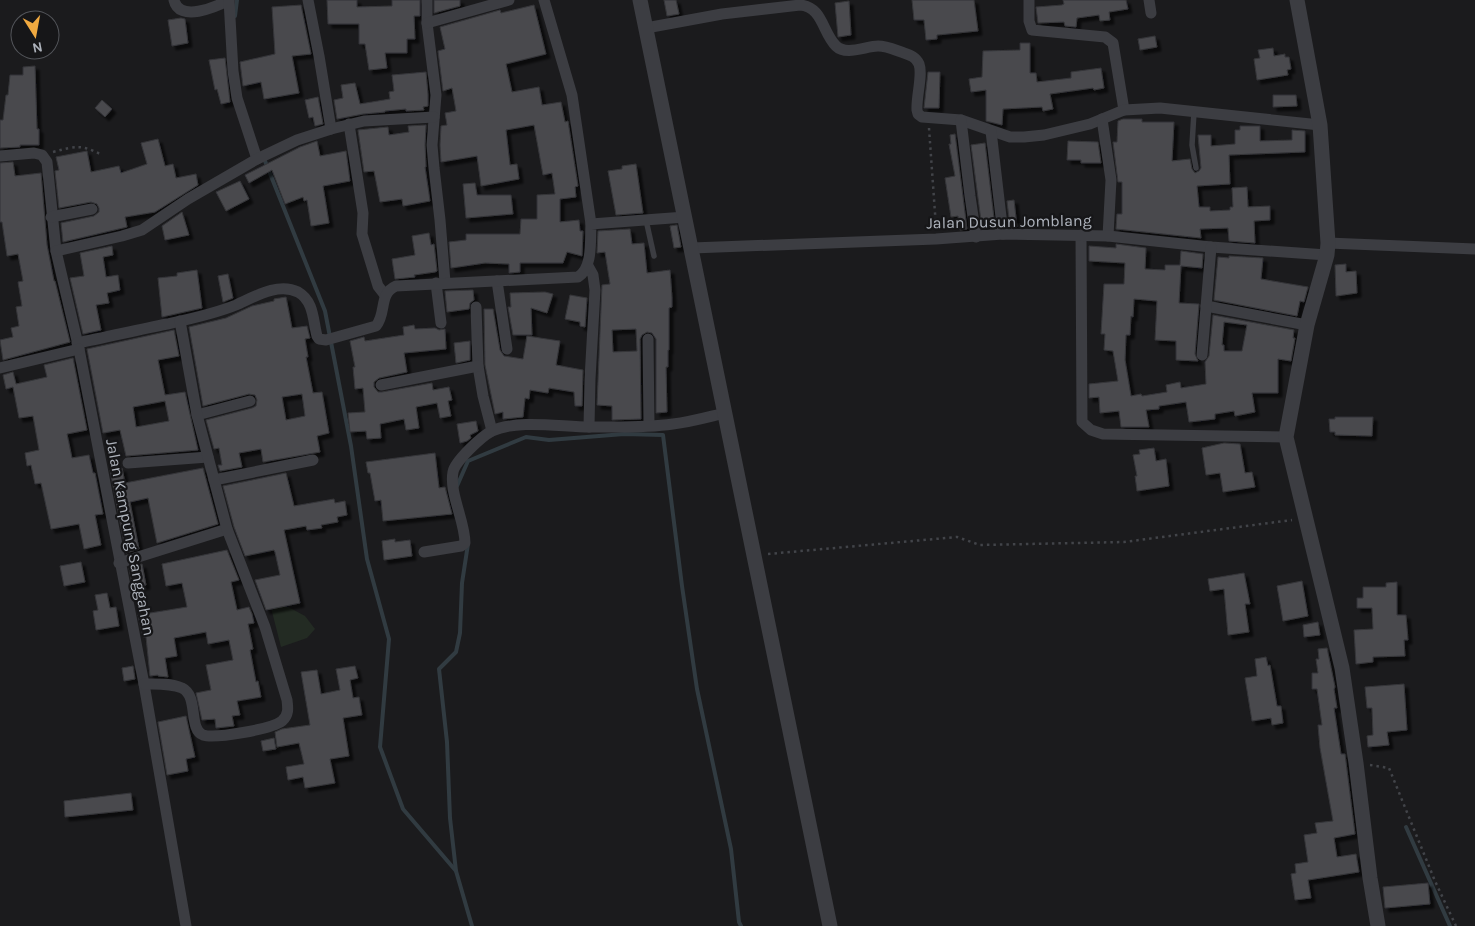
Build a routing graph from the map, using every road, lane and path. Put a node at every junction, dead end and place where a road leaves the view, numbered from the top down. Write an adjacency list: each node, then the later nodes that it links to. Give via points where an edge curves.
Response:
1 (174, 0): 2 (street, via 181,10 191,12 212,8)
2 (229, 0): 27 (street, via 237,98)
3 (308, 0): 22 (street)
4 (427, 0): 12 (street)
5 (509, 0): 12 (street)
6 (544, 0): 33 (street, via 572,95)
7 (640, 0): 13 (street)
8 (1029, 0): 14 (street, via 1032,30 1105,37 1113,43)
9 (1149, 0): 11 (street)
10 (1297, 0): 21 (street)
11 (1151, 13)
12 (427, 23): 16 (street, via 435,88)
13 (646, 28): 17 (street, via 722,14 808,6 815,10 836,46 842,50 879,46 915,58 919,64 917,110 922,117); 31 (street)
14 (1124, 110): 15 (street, via 1160,108); 18 (street)
15 (1194, 112): 21 (street); 28 (lane, via 1192,145)
16 (434, 117): 20 (street, via 383,118); 47 (street)
17 (929, 117): 19 (street); 38 (path)
18 (1102, 119): 23 (street, via 1044,135 1010,136); 36 (street, via 1111,180)
19 (961, 120): 23 (street); 37 (street)
20 (348, 124): 22 (street); 48 (street, via 363,213 362,234 378,286)
21 (1320, 125): 41 (street)
22 (331, 129): 27 (street, via 281,146)
23 (991, 131): 34 (street)
24 (42, 155): 25 (path, via 80,146); 26 (street); 30 (street, Jalan Kampung Sanggahan, via 47,162)
25 (102, 155)
26 (0, 156)
27 (257, 159): 43 (street, via 142,230)
28 (1196, 168)
29 (92, 209): 30 (street)
30 (51, 217): 43 (street, Jalan Kampung Sanggahan)
31 (685, 217): 32 (street); 40 (street)
32 (646, 220): 33 (street); 44 (lane)
33 (591, 224): 45 (street)
34 (1003, 234): 35 (street, Jalan Dusun Jomblang); 37 (street, Jalan Dusun Jomblang)
35 (1082, 235): 36 (street, Jalan Dusun Jomblang); 67 (street, via 1082,422 1086,426 1104,434)
36 (1108, 236): 39 (street, Jalan Dusun Jomblang)
37 (976, 237): 38 (street, Jalan Dusun Jomblang)
38 (936, 239): 40 (street, Jalan Dusun Jomblang)
39 (1211, 247): 41 (street, Jalan Dusun Jomblang); 50 (street)
40 (692, 248): 62 (street)
41 (1327, 249): 42 (street, Jalan Dusun Jomblang); 53 (street)
42 (1475, 250)
43 (56, 251): 55 (street, Jalan Kampung Sanggahan)
44 (654, 256)
45 (588, 266): 46 (street, via 578,276); 65 (street, via 595,290)
46 (497, 281): 47 (street); 56 (street)
47 (441, 283): 48 (street, via 396,286); 52 (street)
48 (385, 295): 51 (street, via 382,315 376,326 332,339 317,336 314,315 305,298 290,290 261,293 220,310)
49 (476, 306): 58 (street)
50 (1206, 306): 53 (street); 57 (street)
51 (180, 321): 55 (street); 63 (street)
52 (441, 323)
53 (1307, 325): 67 (street)
54 (648, 339): 64 (street)
55 (78, 346): 59 (street); 76 (street, Jalan Kampung Sanggahan)
56 (507, 349)
57 (1202, 355)
58 (478, 366): 60 (street); 66 (street)
59 (0, 368)
60 (381, 385)
61 (250, 401): 63 (street)
62 (725, 413): 64 (street); 75 (street)
63 (197, 415): 68 (street)
64 (649, 425): 65 (street)
65 (589, 427): 66 (street, via 523,425)
66 (492, 431): 74 (street, via 457,463 453,472 466,543)
67 (1286, 437): 72 (street)
68 (208, 457): 70 (street); 71 (street)
69 (312, 460): 71 (street)
70 (128, 464)
71 (214, 480): 73 (street)
72 (1305, 518): 75 (path, via 1124,542 980,544 957,537); 78 (street, via 1342,668)
73 (227, 529): 76 (street); 77 (street, via 273,654 287,700 286,716 272,726 226,735 202,734 198,731 188,692 170,685)
74 (424, 552)
75 (754, 555): 80 (street)
76 (119, 563): 77 (street, Jalan Kampung Sanggahan)
77 (144, 684): 79 (street, Jalan Kampung Sanggahan)
78 (1356, 763): 81 (street); 82 (path, via 1389,768)
79 (186, 926)
80 (830, 926)
81 (1378, 926)
82 (1456, 926)

